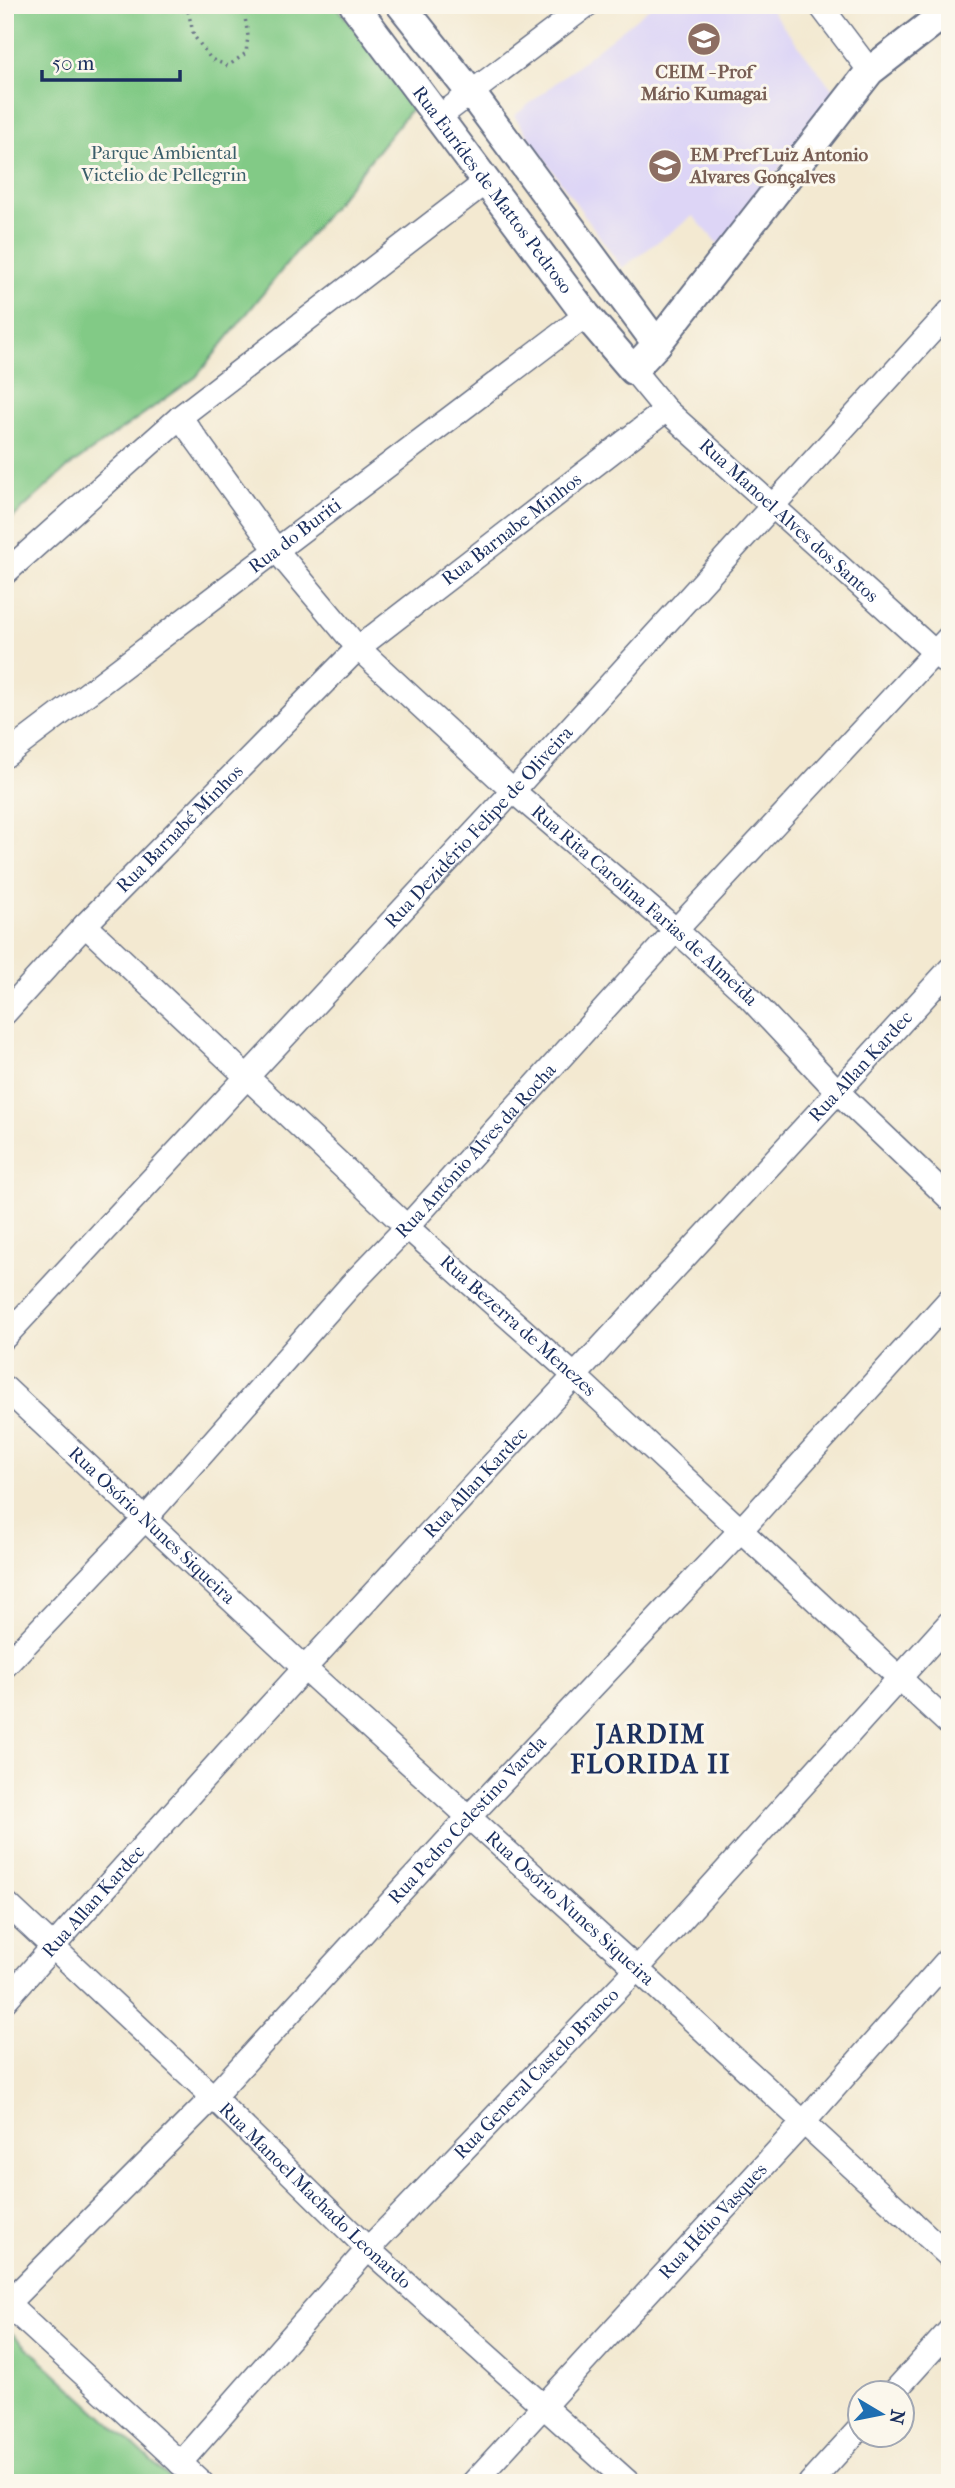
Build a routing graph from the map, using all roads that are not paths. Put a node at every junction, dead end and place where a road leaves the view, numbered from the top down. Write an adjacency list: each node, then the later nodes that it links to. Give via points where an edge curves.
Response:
1 (355, 5): 8 (street, Rua Eurídes de Mattos Pedroso)
2 (401, 5): 7 (street, Rua Eurídes de Mattos Pedroso)
3 (587, 5): 7 (street)
4 (820, 5): 6 (street)
5 (950, 9): 6 (street)
6 (870, 71): 12 (street)
7 (471, 93): 8 (street); 12 (street, Rua Eurídes de Mattos Pedroso)
8 (439, 117): 9 (street, Rua Eurídes de Mattos Pedroso)
9 (487, 181): 11 (street, Rua Eurídes de Mattos Pedroso); 15 (street)
10 (950, 311): 16 (street, Rua Dezidério Felipe de Oliveira)
11 (586, 315): 13 (street, Rua Eurídes de Mattos Pedroso); 17 (street, Rua do Buriti)
12 (657, 344): 13 (street)
13 (633, 370): 14 (street, Rua Manoel Alves dos Santos)
14 (666, 410): 16 (street, Rua Manoel Alves dos Santos); 19 (street, Rua Barnabe Minhos)
15 (180, 417): 17 (street, Rua Rita Carolina Farias de Almeida); 18 (street)
16 (773, 506): 20 (street, Rua Manoel Alves dos Santos); 22 (street, Rua Dezidério Felipe de Oliveira)
17 (277, 551): 19 (street, Rua Rita Carolina Farias de Almeida); 21 (street, Rua do Buriti)
18 (5, 573)
19 (358, 648): 22 (street, Rua Rita Carolina Farias de Almeida); 23 (street, Rua Barnabé Minhos)
20 (945, 651): 24 (street, Rua Antônio Alves da Rocha)
21 (5, 756)
22 (513, 792): 24 (street, Rua Rita Carolina Farias de Almeida); 27 (street, Rua Dezidério Felipe de Oliveira)
23 (85, 925): 26 (street, Rua Barnabé Minhos); 27 (street, Rua Bezerra de Menezes)
24 (676, 930): 28 (street, Rua Rita Carolina Farias de Almeida, via 746,994); 30 (street, Rua Antônio Alves da Rocha)
25 (950, 970): 28 (street, Rua Allan Kardec)
26 (5, 1013)
27 (247, 1077): 30 (street, Rua Bezerra de Menezes); 32 (street, Rua Dezidério Felipe de Oliveira)
28 (838, 1092): 29 (street, Rua Rita Carolina Farias de Almeida); 33 (street, Rua Allan Kardec)
29 (950, 1199)
30 (407, 1227): 33 (street, Rua Bezerra de Menezes); 35 (street, Rua Antônio Alves da Rocha)
31 (950, 1299): 36 (street, Rua Pedro Celestino Varela)
32 (5, 1338)
33 (576, 1377): 36 (street, Rua Bezerra de Menezes); 39 (street, Rua Allan Kardec)
34 (5, 1388): 35 (street, Rua Osório Nunes Siqueira)
35 (145, 1518): 38 (street, Rua Antônio Alves da Rocha); 39 (street, Rua Osório Nunes Siqueira)
36 (740, 1531): 40 (street, Rua Bezerra de Menezes); 42 (street, Rua Pedro Celestino Varela)
37 (950, 1622): 40 (street, Rua General Castelo Branco)
38 (5, 1666)
39 (303, 1667): 42 (street, Rua Osório Nunes Siqueira); 44 (street, Rua Allan Kardec)
40 (899, 1678): 41 (street, Rua Bezerra de Menezes); 46 (street, Rua General Castelo Branco)
41 (950, 1725)
42 (468, 1818): 46 (street, Rua Osório Nunes Siqueira); 48 (street, Rua Pedro Celestino Varela)
43 (5, 1902): 44 (street, Rua Manoel Machado Leonardo)
44 (53, 1947): 47 (street, Rua Allan Kardec); 48 (street, Rua Manoel Machado Leonardo)
45 (950, 1956): 49 (street, Rua Hélio Vasques)
46 (637, 1969): 49 (street, Rua Osório Nunes Siqueira); 50 (street, Rua General Castelo Branco)
47 (5, 2001)
48 (213, 2096): 50 (street, Rua Manoel Machado Leonardo); 52 (street, Rua Pedro Celestino Varela)
49 (804, 2122): 51 (street, Rua Osório Nunes Siqueira); 55 (street, Rua Hélio Vasques)
50 (368, 2249): 55 (street, Rua Manoel Machado Leonardo); 57 (street, Rua General Castelo Branco)
51 (950, 2257)
52 (6, 2303): 57 (street)
53 (950, 2330): 54 (street)
54 (904, 2380)
55 (543, 2405): 59 (street, Rua Hélio Vasques); 60 (street, Rua Manoel Machado Leonardo)
56 (846, 2443): 61 (street)
57 (180, 2463): 58 (street)
58 (202, 2483)
59 (473, 2483)
60 (629, 2483)
61 (810, 2483)

